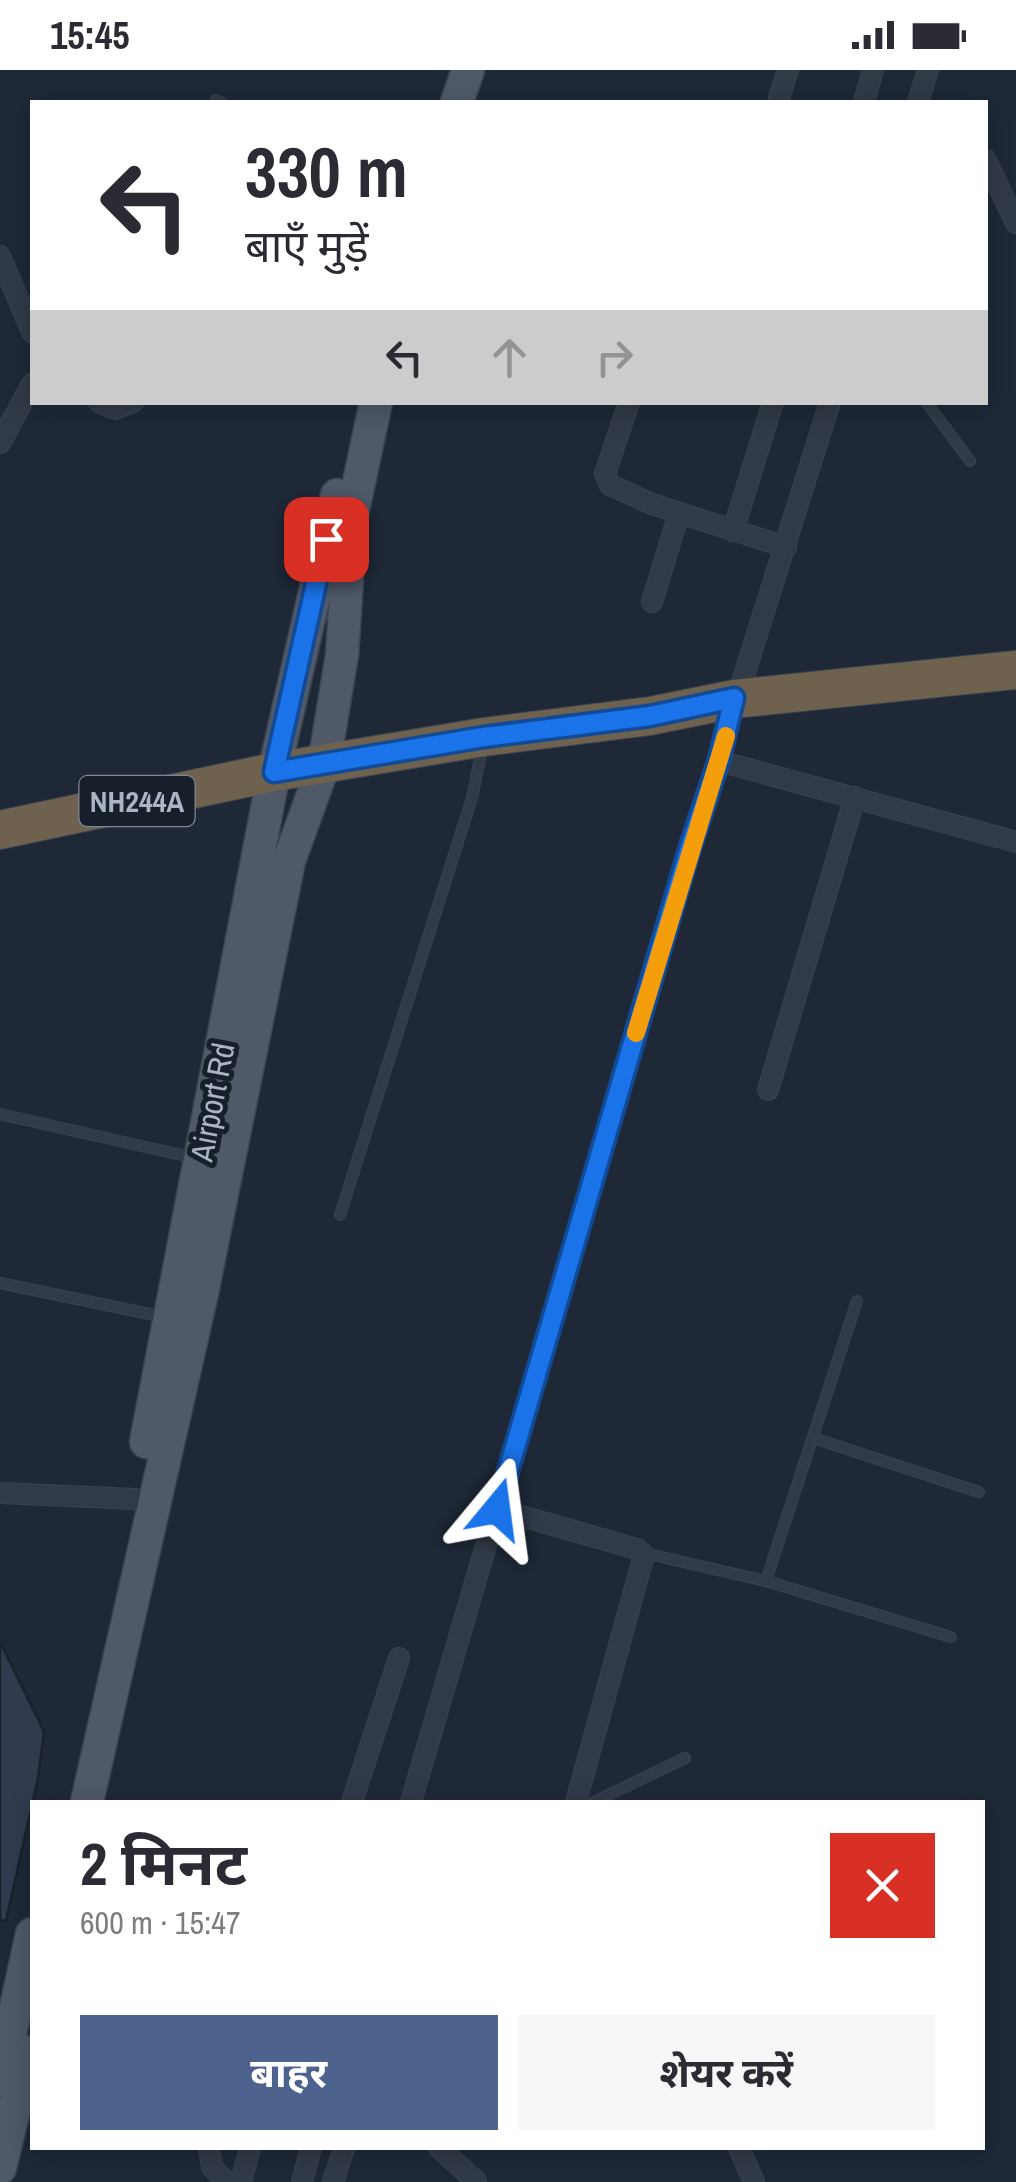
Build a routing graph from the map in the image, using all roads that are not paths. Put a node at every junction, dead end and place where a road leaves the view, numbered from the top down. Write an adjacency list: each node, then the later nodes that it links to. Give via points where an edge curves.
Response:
1 (450, 70): 7 (main road)
2 (468, 70): 8 (main road)
3 (788, 70): 6 (street)
4 (873, 70): 9 (street)
5 (928, 70): 10 (street)
6 (780, 98)
7 (439, 100)
8 (459, 100)
9 (865, 100)
10 (919, 100)
11 (988, 165): 12 (street)
12 (1016, 223)
13 (0, 256): 14 (street)
14 (30, 327)
15 (30, 388): 22 (street)
16 (358, 405): 33 (main road, Airport Rd)
17 (375, 405): 32 (main road, via 351,520 342,654)
18 (628, 405): 24 (street, via 606,482)
19 (772, 405): 25 (street)
20 (829, 405): 26 (street)
21 (928, 405): 23 (lane)
22 (0, 444)
23 (970, 461)
24 (679, 513): 25 (street); 27 (street)
25 (733, 531): 26 (street)
26 (786, 546): 29 (street)
27 (652, 602)
28 (1016, 670): 29 (highway, NH244A)
29 (734, 698): 30 (highway, NH244A); 31 (street)
30 (484, 737): 32 (highway, NH244A); 40 (lane, via 472,798)
31 (719, 760): 34 (street); 48 (street)
32 (324, 764): 33 (highway, NH244A); 55 (main road, via 289,861 202,1293)
33 (274, 772): 35 (highway, NH244A); 39 (main road, Airport Rd)
34 (855, 798): 36 (street); 37 (street)
35 (0, 830)
36 (1016, 842)
37 (768, 1090)
38 (0, 1114): 39 (lane)
39 (201, 1159): 43 (main road, Airport Rd)
40 (340, 1215)
41 (0, 1283): 43 (lane)
42 (856, 1300): 44 (lane)
43 (170, 1319): 47 (main road, Airport Rd)
44 (813, 1438): 45 (lane); 50 (lane)
45 (979, 1492)
46 (0, 1493): 47 (street)
47 (135, 1499): 54 (main road, Airport Rd)
48 (497, 1509): 49 (street); 57 (street)
49 (643, 1553): 50 (lane); 58 (street)
50 (766, 1581): 51 (lane)
51 (951, 1637)
52 (399, 1658): 56 (street)
53 (685, 1758): 59 (lane)
54 (66, 1800)
55 (87, 1800)
56 (353, 1800)
57 (412, 1800)
58 (577, 1800)
59 (598, 1800)
60 (30, 1943): 62 (main road)
61 (30, 2041): 69 (main road)
62 (0, 2080)
63 (209, 2150): 71 (street, via 212,2167)
64 (249, 2150): 72 (street)
65 (310, 2150): 73 (street)
66 (343, 2150): 74 (street)
67 (441, 2150): 70 (street)
68 (740, 2150): 75 (street)
69 (0, 2168)
70 (476, 2181)
71 (226, 2182)
72 (241, 2182)
73 (302, 2182)
74 (332, 2182)
75 (754, 2182)

